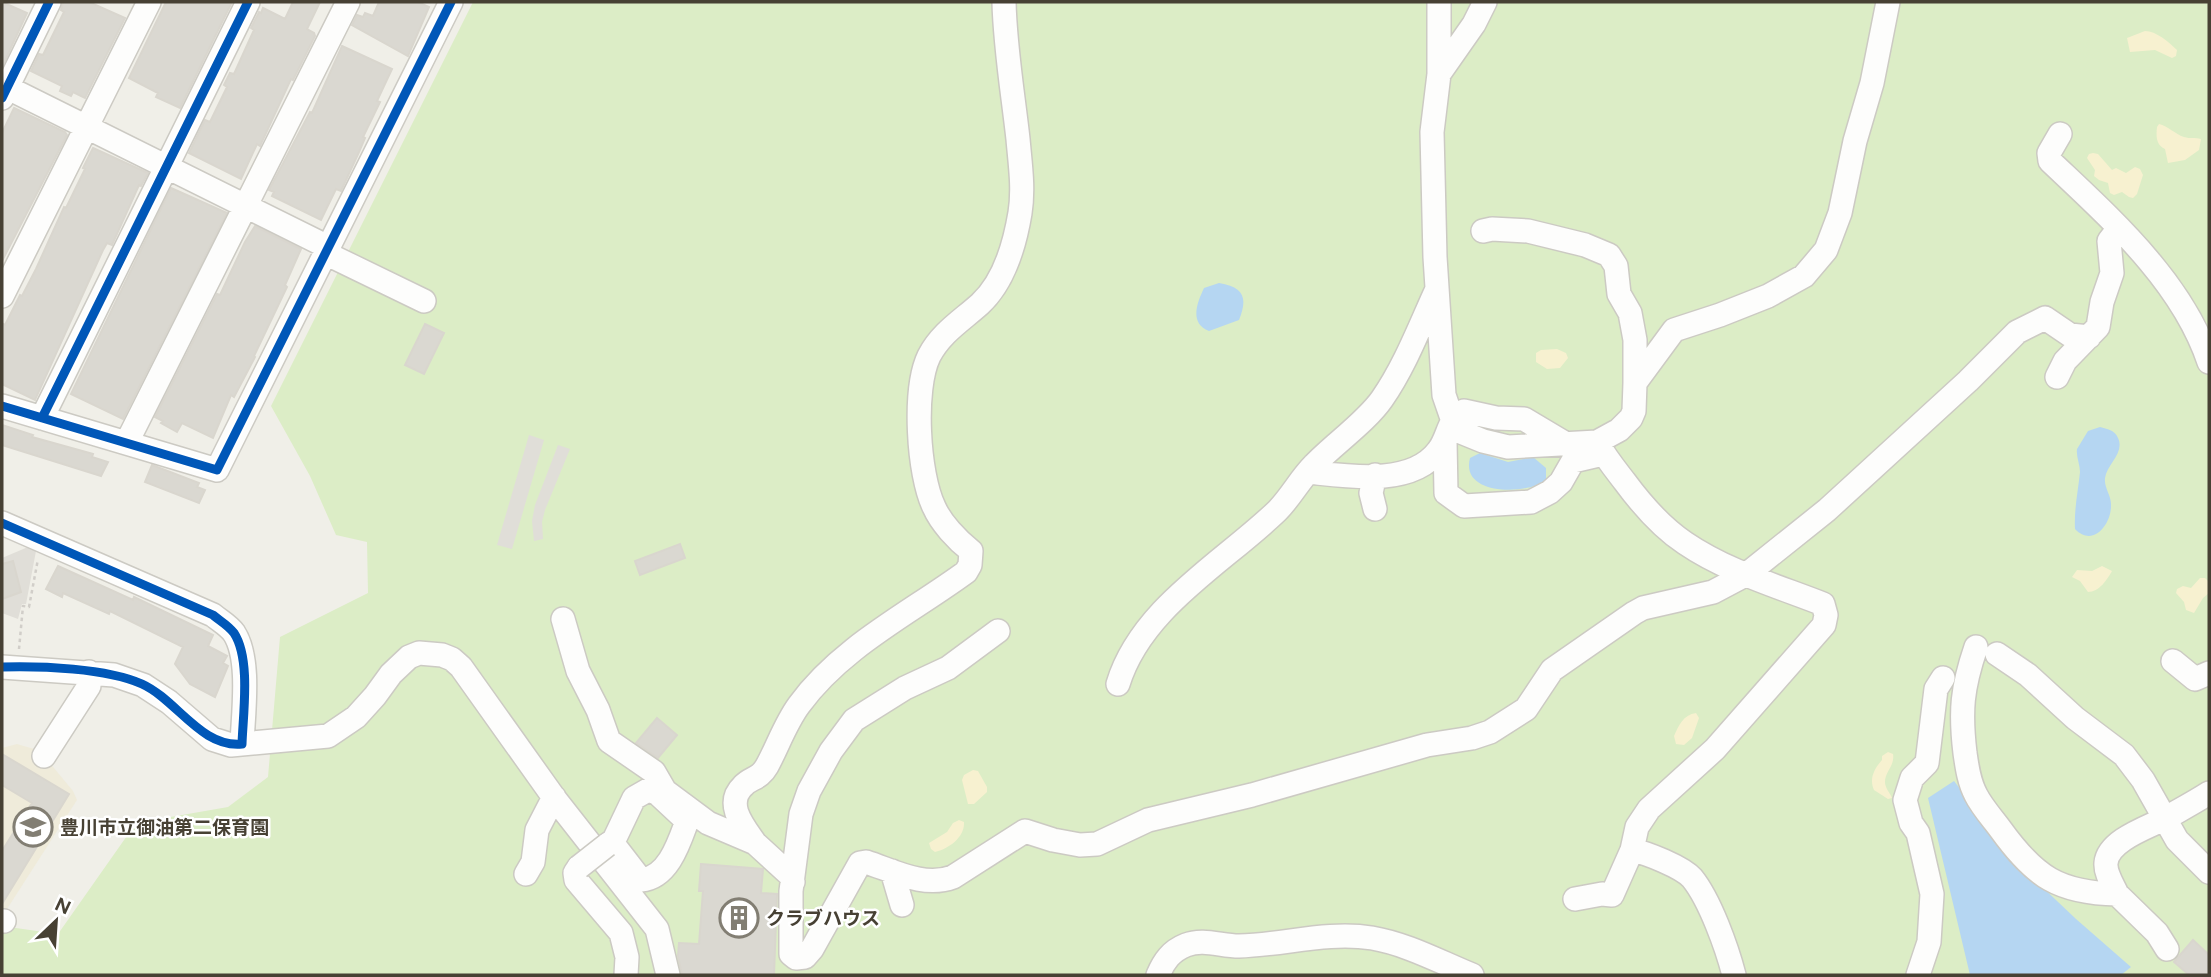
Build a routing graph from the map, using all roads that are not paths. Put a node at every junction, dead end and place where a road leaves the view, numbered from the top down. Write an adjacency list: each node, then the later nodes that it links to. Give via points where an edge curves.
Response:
1 (50, 2): 11 (street)
2 (149, 2): 12 (street)
3 (248, 2): 14 (street)
4 (348, 2): 15 (street)
5 (451, 2): 18 (street)
6 (1004, 2): 48 (street, via 1021,210 1007,261 991,291 951,326 933,350 919,395 929,496 939,517 971,551 971,565 819,680 786,723 766,768 738,792)
7 (1439, 2): 10 (street)
8 (1485, 2): 10 (street)
9 (1888, 2): 25 (street, via 1872,83 1826,250 1804,276 1768,296 1674,330)
10 (1439, 74): 19 (street, via 1432,132)
11 (3, 90): 12 (street)
12 (86, 127): 14 (street); 20 (street)
13 (2060, 134): 16 (street, via 2049,153 2050,161)
14 (166, 167): 15 (street); 27 (street)
15 (246, 206): 18 (street); 29 (street)
16 (2119, 228): 22 (street, via 2109,241 2112,273 2098,327); 23 (street, via 2172,292 2204,345)
17 (1483, 231): 25 (street, via 1528,231 1585,244 1609,255 1616,266 1619,294 1630,313)
18 (326, 250): 21 (street); 29 (street, via 216,470)
19 (1437, 287): 28 (street); 31 (street, via 1381,401)
20 (2, 296)
21 (424, 301)
22 (2089, 337): 24 (street, via 2064,361); 35 (street, via 2070,335 2045,318 2017,332 1827,510)
23 (2209, 362)
24 (2057, 377)
25 (1635, 383): 30 (street, via 1631,418)
26 (2, 407): 27 (street)
27 (42, 418): 29 (street)
28 (1448, 431): 30 (street, via 1508,447 1566,444); 30 (street, via 1446,493 1464,506 1531,502 1561,482 1573,461); 32 (street, via 1437,453 1412,472)
29 (127, 442)
30 (1600, 448): 35 (street, via 1663,526 1686,544)
31 (1308, 472): 32 (street); 43 (street, via 1278,509 1182,592 1148,629 1124,663)
32 (1375, 475): 33 (street)
33 (1374, 509)
34 (2, 523): 44 (street, via 225,624 243,659)
35 (1746, 574): 53 (street, via 1823,604 1824,625 1715,749 1649,809 1637,827); 54 (street, via 1713,592 1634,613 1552,670 1526,709 1490,732 1148,820 1097,844 1080,845 1025,831 943,881 923,881)
36 (564, 619): 50 (street, via 578,671 609,741 654,772 665,791)
37 (998, 631): 57 (street, via 948,668 878,704 841,735 805,802)
38 (2173, 661): 41 (street, via 2195,679)
39 (10, 667): 40 (street)
40 (89, 673): 44 (street, via 143,685 212,739); 45 (street, via 89,686)
41 (2209, 673)
42 (1943, 678): 69 (street, via 1936,689 1927,763 1912,778 1905,800 1932,894 1929,942)
43 (1118, 684)
44 (242, 744): 47 (street, via 328,736 356,717 409,657 429,652 461,667)
45 (44, 756)
46 (2209, 793): 49 (street)
47 (554, 797): 56 (street, via 537,830 533,862); 61 (street)
48 (735, 808): 50 (street, via 731,816); 52 (street)
49 (2164, 819): 55 (street, via 2177,841); 58 (street, via 2136,831 2109,854 2108,875); 58 (street, via 2124,755 2028,675 1986,651 1962,700 1968,774 1976,795 2016,851 2047,879 2064,888)
50 (708, 823): 52 (street)
51 (611, 842): 62 (street, bridge, via 575,873)
52 (755, 843): 57 (street)
53 (1632, 849): 59 (street, via 1612,895); 68 (street, via 1691,877 1717,927)
54 (892, 871): 57 (street, via 860,863 812,949 805,957 796,958 791,954); 60 (street)
55 (2209, 872)
56 (526, 874)
57 (793, 882)
58 (2117, 894): 63 (street)
59 (1575, 899)
60 (902, 905)
61 (657, 929): 62 (street); 65 (street)
62 (621, 933): 64 (street)
63 (2167, 949)
64 (626, 975)
65 (668, 975)
66 (1158, 975): 67 (street, via 1167,957 1197,942 1240,946 1332,935 1385,941)
67 (1472, 975)
68 (1734, 975)
69 (1918, 975)

